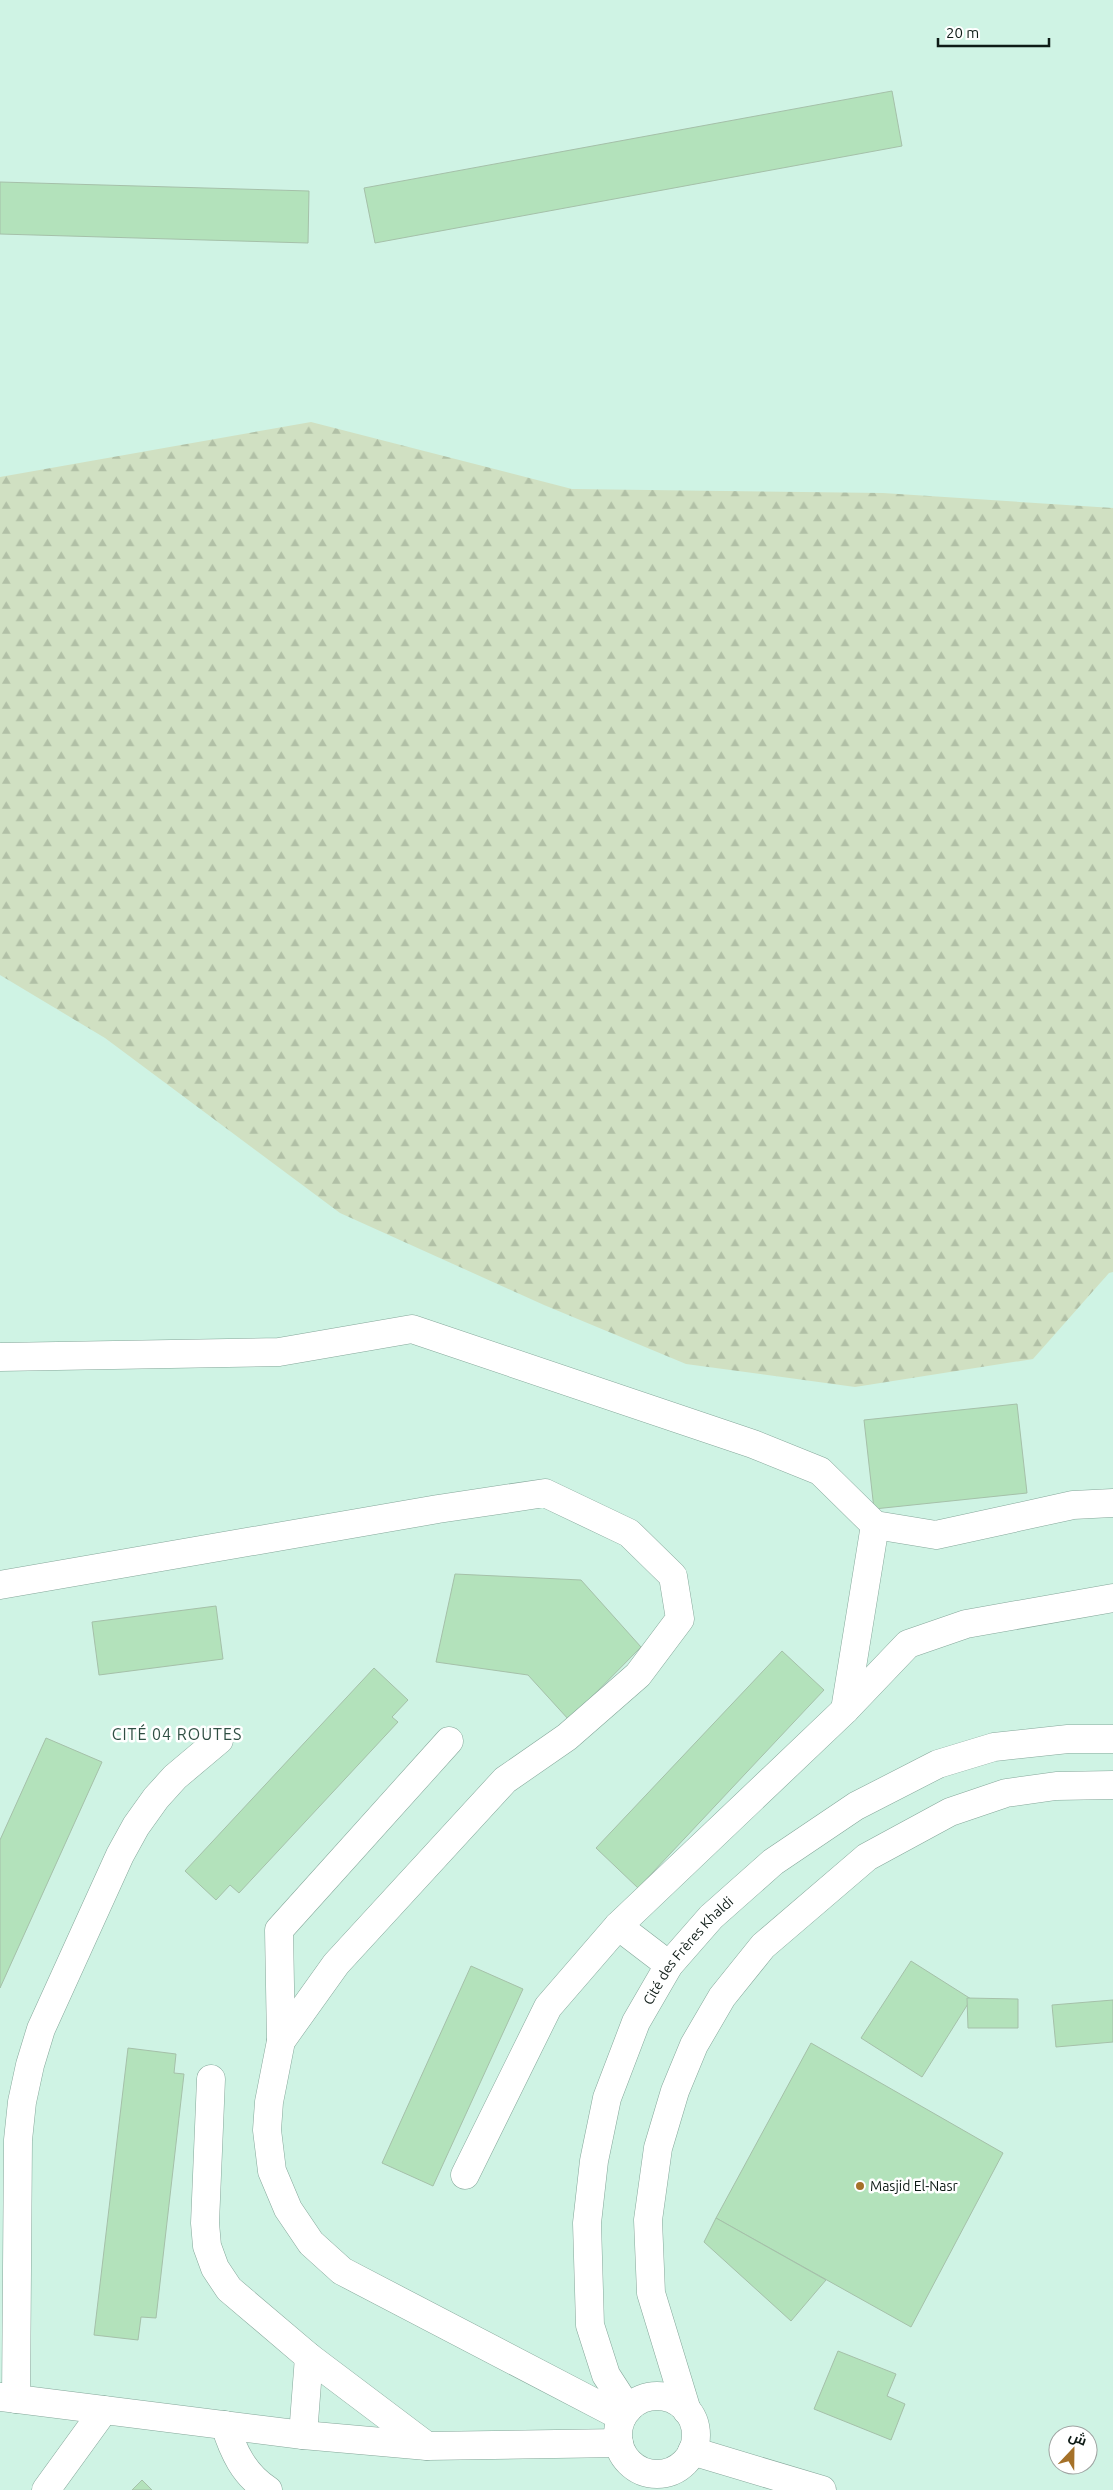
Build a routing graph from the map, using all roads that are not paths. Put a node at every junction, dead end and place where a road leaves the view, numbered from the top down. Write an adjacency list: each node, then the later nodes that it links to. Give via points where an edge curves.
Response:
1 (0, 1357): 3 (street, via 279,1352 412,1329 753,1444 820,1471)
2 (1113, 1503): 3 (street, via 1073,1505 936,1535)
3 (876, 1525): 6 (street)
4 (0, 1585): 13 (street, via 438,1508 545,1493 629,1533 673,1576 680,1619 638,1675 568,1737 505,1780 336,1964)
5 (1113, 1598): 6 (street, via 966,1624 908,1644)
6 (845, 1710): 11 (street)
7 (1113, 1738): 12 (street, Cité des Frères Khaldi, via 994,1747 938,1764 856,1806 774,1862 711,1917)
8 (219, 1740): 17 (street, via 175,1777 136,1826 41,2029 22,2102 18,2140)
9 (449, 1741): 13 (street, via 279,1930)
10 (1113, 1785): 19 (street, via 1056,1786 1006,1793 950,1812 867,1857 763,1946 722,1997 694,2045 675,2091 658,2148 648,2220 651,2293)
11 (618, 1926): 12 (street); 15 (street, via 548,2007)
12 (668, 1966): 20 (street, Cité des Frères Khaldi, via 636,2022 606,2098 594,2160 587,2223 590,2325)
13 (281, 2041): 20 (street, via 268,2102 267,2130 272,2171 288,2209 311,2244 342,2271)
14 (212, 2079): 16 (street, via 205,2223 215,2268 230,2289)
15 (464, 2175)
16 (308, 2357): 22 (street); 23 (street)
17 (8, 2398): 18 (street)
18 (104, 2410): 21 (street); 26 (street)
19 (687, 2411): 20 (street, via 677,2402 651,2396 639,2400); 24 (street, via 696,2430)
20 (623, 2423): 23 (street); 24 (street, via 623,2455 642,2471 654,2474 677,2468)
21 (225, 2425): 22 (street); 27 (street, via 232,2448 244,2469)
22 (303, 2435): 23 (street)
23 (427, 2446)
24 (692, 2451): 25 (street)
25 (764, 2481): 28 (street)
26 (46, 2490)
27 (268, 2490)
28 (822, 2490)

